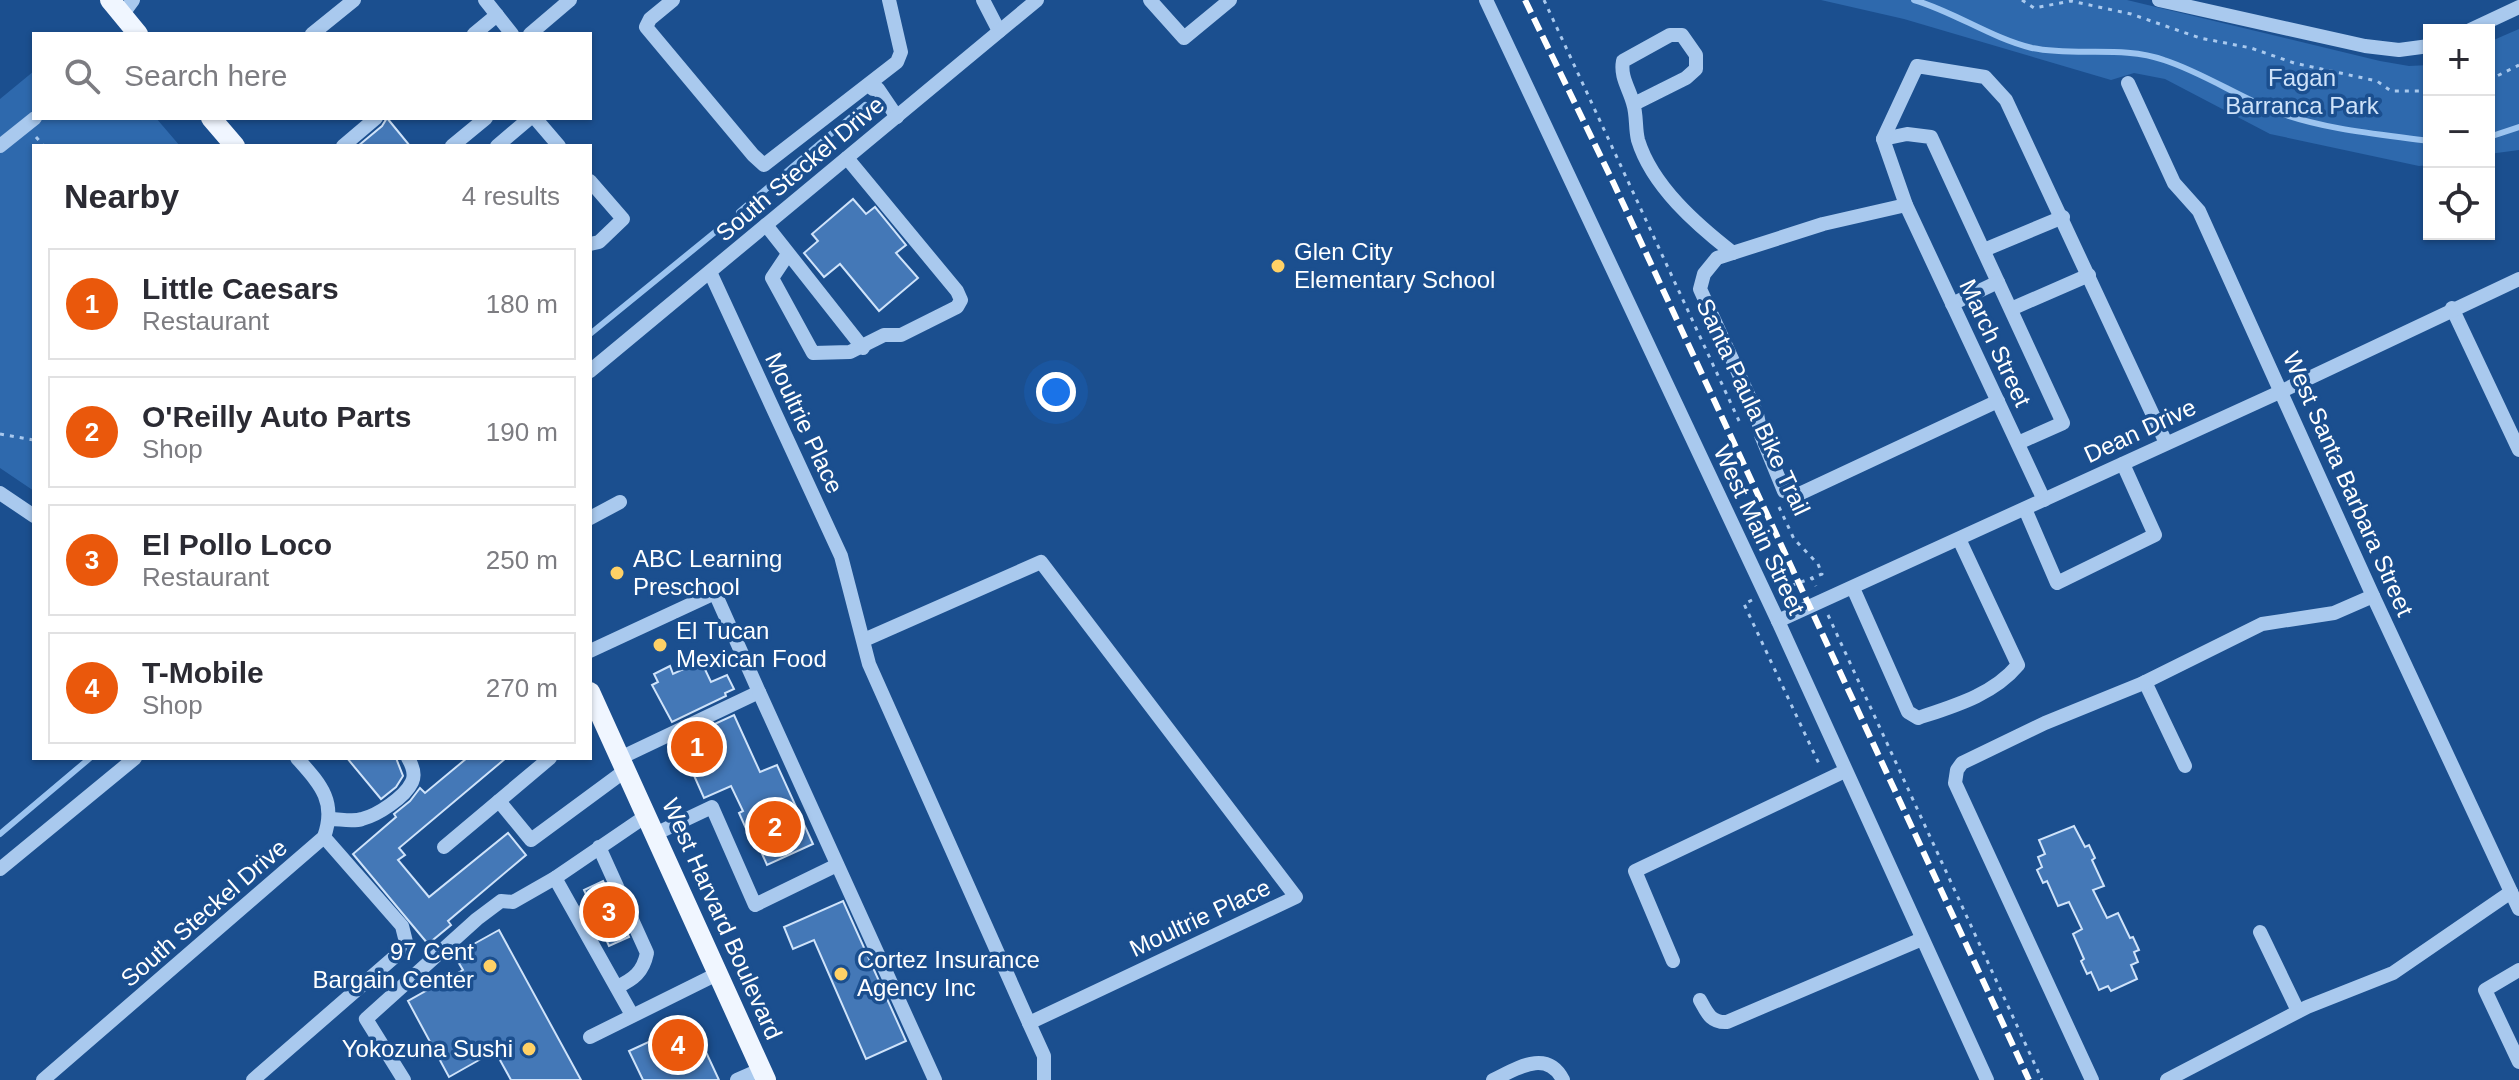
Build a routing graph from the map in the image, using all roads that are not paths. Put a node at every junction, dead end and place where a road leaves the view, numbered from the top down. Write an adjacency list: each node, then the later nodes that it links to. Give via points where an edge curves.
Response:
1 (354, 0): 18 (street)
2 (485, 0): 14 (street)
3 (570, 0): 21 (street)
4 (673, 0): 24 (street, via 646,27 764,165)
5 (889, 0): 24 (street, via 901,52)
6 (983, 0): 16 (street)
7 (1037, 0): 16 (street, South Steckel Drive)
8 (1150, 0): 9 (street, via 1184,38)
9 (1230, 0)
10 (1486, 0): 73 (street, West Main Street)
11 (2168, 1): 22 (street, via 2365,46)
12 (122, 5): 17 (main road)
13 (2519, 7): 15 (street)
14 (497, 15): 19 (street); 20 (street)
15 (2483, 24)
16 (999, 31): 26 (street, South Steckel Drive)
17 (136, 32)
18 (314, 32)
19 (476, 32)
20 (510, 32)
21 (532, 32)
22 (2423, 47)
23 (2128, 83): 58 (street, West Santa Barbara Street, via 2174,183 2199,211)
24 (871, 86): 26 (street)
25 (1634, 104): 25 (street, via 1621,71 1623,61 1670,35 1682,35 1696,55 1696,69); 47 (street, via 1638,140 1659,179 1692,221)
26 (897, 117): 40 (street, South Steckel Drive)
27 (32, 120): 39 (street)
28 (213, 120): 34 (main road)
29 (374, 120): 35 (street)
30 (484, 120): 36 (street)
31 (530, 120): 37 (street)
32 (534, 120): 38 (street)
33 (1883, 139): 42 (street, March Street); 43 (street, via 1917,66 1985,77 2006,100); 46 (street, via 1931,137)
34 (233, 144)
35 (345, 144)
36 (454, 144)
37 (500, 144)
38 (557, 144)
39 (0, 146)
40 (847, 158): 44 (street, South Steckel Drive); 56 (street, via 961,300 957,307 901,335 884,335)
41 (592, 183): 45 (street, via 623,219)
42 (1906, 205): 47 (street); 53 (street, March Street)
43 (2063, 217): 46 (street); 50 (street)
44 (766, 225): 48 (street); 49 (street, South Steckel Drive)
45 (592, 244)
46 (1984, 250): 52 (street)
47 (1733, 253): 59 (street, via 1717,258 1700,289 1789,494 1797,495)
48 (788, 254): 56 (street); 56 (street, via 772,278 813,353 834,355)
49 (710, 272): 57 (street, South Steckel Drive); 74 (street, Moultrie Place, via 841,556)
50 (2089, 275): 55 (street); 61 (street)
51 (2519, 279): 54 (street, Dean Drive)
52 (1998, 282): 53 (street); 55 (street)
53 (1952, 304): 59 (street, March Street)
54 (2452, 308): 58 (street, Dean Drive); 62 (street)
55 (2011, 309): 60 (street, via 2063,423)
56 (863, 348)
57 (592, 369)
58 (2282, 391): 61 (street, Dean Drive); 72 (street, West Santa Barbara Street)
59 (1998, 401): 60 (street, March Street)
60 (2018, 443): 65 (street, March Street)
61 (2166, 443): 63 (street, Dean Drive)
62 (2519, 450)
63 (2123, 464): 65 (street, Dean Drive); 67 (street, via 2155,535 2057,583)
64 (0, 493): 68 (street)
65 (2044, 500): 67 (street, Dean Drive)
66 (620, 502): 69 (street)
67 (2025, 509): 70 (street, Dean Drive)
68 (32, 515)
69 (592, 515)
70 (1959, 539): 71 (street, Dean Drive); 71 (street, via 2018,665 1998,686 1918,718 1908,712)
71 (1853, 588): 73 (street, Dean Drive)
72 (2373, 596): 76 (street, via 2334,613 2262,624); 95 (street, West Santa Barbara Street)
73 (1778, 621): 85 (street, West Main Street)
74 (864, 640): 106 (street, Moultrie Place, via 869,664); 106 (street, Moultrie Place, via 1041,562 1296,897)
75 (592, 650): 77 (street, via 715,593)
76 (2145, 682): 84 (street); 119 (street, via 1962,763 1955,783)
77 (759, 692): 83 (street); 92 (street)
78 (595, 720): 83 (main road, West Harvard Boulevard)
79 (133, 760): 93 (street)
80 (299, 760): 87 (street, via 328,799)
81 (409, 760): 87 (street, via 412,783 394,801 360,820)
82 (548, 760): 86 (street)
83 (623, 764): 86 (street, via 531,840); 88 (main road, West Harvard Boulevard)
84 (2185, 766)
85 (1845, 771): 98 (street, West Main Street); 99 (street, via 1635,871)
86 (499, 801): 90 (street)
87 (331, 819): 89 (street, South Steckel Drive)
88 (651, 825): 91 (street); 92 (street, via 712,807 755,905); 101 (main road, West Harvard Boulevard)
89 (324, 837): 110 (street, South Steckel Drive); 111 (street, via 402,926 407,946)
90 (444, 847)
91 (599, 847): 94 (street); 102 (street, via 647,953 641,971)
92 (837, 865): 114 (street)
93 (0, 869)
94 (555, 878): 102 (street); 112 (street, via 513,902 501,901 366,1019)
95 (2511, 892): 96 (street, West Santa Barbara Street); 104 (street, via 2393,973)
96 (2519, 909)
97 (2260, 932): 104 (street)
98 (1922, 939): 103 (street, via 1727,1022 1710,1017); 118 (street, West Main Street)
99 (1673, 961)
100 (2519, 970): 108 (street, via 2485,990)
101 (717, 974): 105 (street); 109 (main road, West Harvard Boulevard)
102 (617, 987): 105 (street)
103 (1700, 1000)
104 (2298, 1011): 120 (street)
105 (632, 1015): 107 (street)
106 (1029, 1023): 115 (street, via 1044,1056)
107 (590, 1037)
108 (2519, 1062)
109 (764, 1074): 113 (street)
110 (43, 1080)
111 (253, 1080)
112 (404, 1080)
113 (737, 1080)
114 (935, 1080)
115 (1044, 1080)
116 (1493, 1080): 117 (street, via 1528,1063 1546,1063)
117 (1563, 1080)
118 (1987, 1080)
119 (2092, 1080)
120 (2167, 1080)

